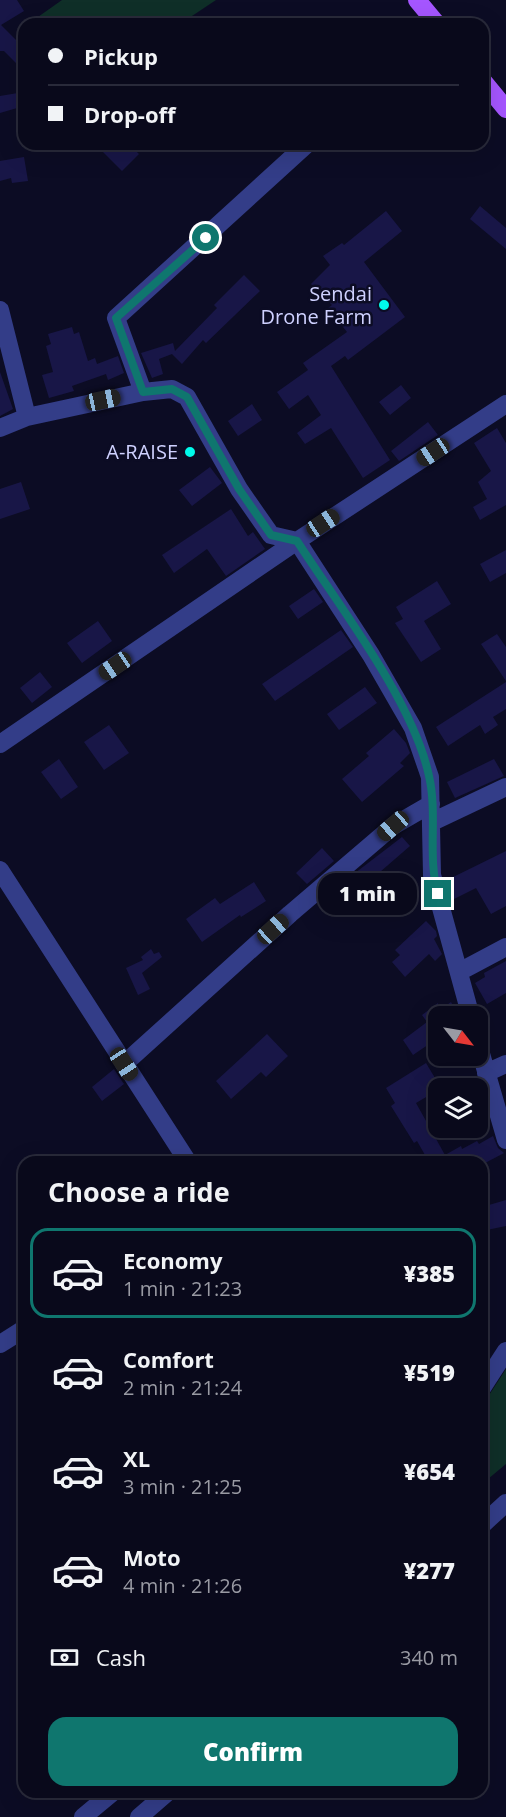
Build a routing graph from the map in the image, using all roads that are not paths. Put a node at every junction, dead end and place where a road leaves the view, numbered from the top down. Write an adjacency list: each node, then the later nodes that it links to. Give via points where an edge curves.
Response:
1 (417, 0): 2 (main road)
2 (432, 18)
3 (489, 89): 4 (main road)
4 (506, 110)
5 (300, 150): 7 (street, via 116,318)
6 (0, 310): 9 (street)
7 (143, 392): 9 (street); 11 (street, via 172,389 187,397 239,489 271,535)
8 (506, 404): 11 (street)
9 (27, 417): 10 (street)
10 (0, 428)
11 (297, 541): 12 (street); 14 (street, via 413,728 430,777)
12 (0, 744)
13 (506, 787): 14 (street)
14 (432, 813): 17 (street, via 432,875); 19 (street, via 393,826)
15 (0, 870): 19 (street)
16 (506, 947): 17 (street)
17 (459, 972): 18 (street)
18 (468, 1006)
19 (124, 1064): 24 (street)
20 (506, 1064): 22 (street)
21 (484, 1066): 22 (street)
22 (486, 1073): 23 (street)
23 (506, 1140)
24 (184, 1156)
25 (18, 1333): 26 (street)
26 (0, 1344)
27 (506, 1351): 28 (street)
28 (488, 1379)
29 (506, 1503): 30 (street)
30 (488, 1520)
31 (106, 1798): 33 (street)
32 (161, 1798): 34 (street)
33 (83, 1817)
34 (139, 1817)

